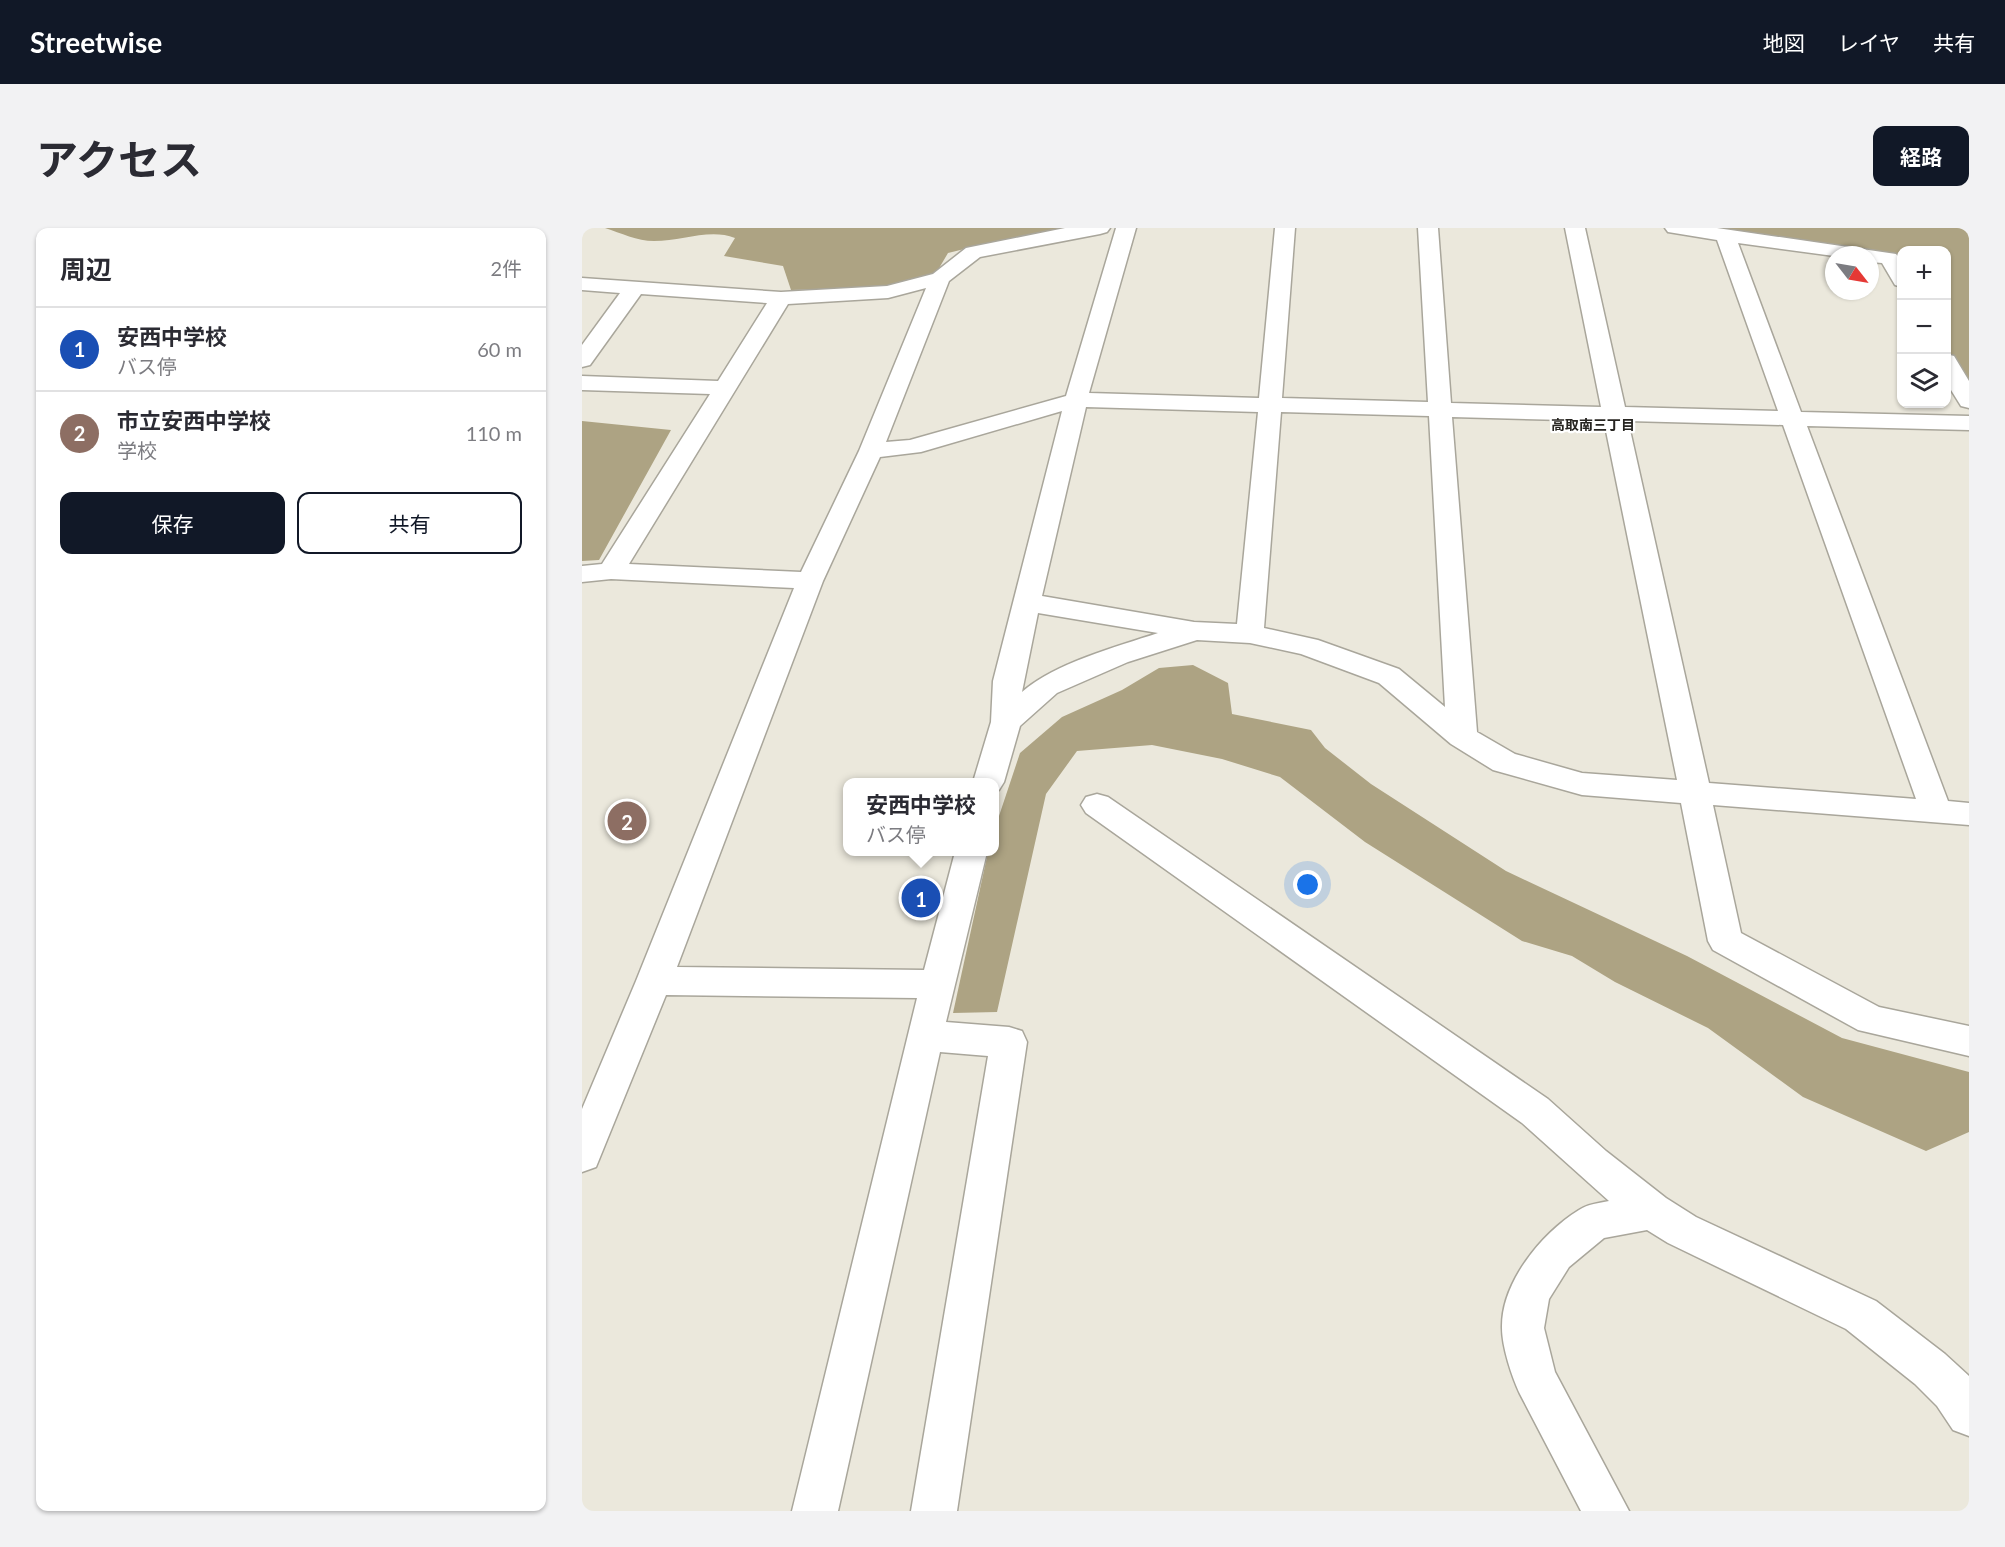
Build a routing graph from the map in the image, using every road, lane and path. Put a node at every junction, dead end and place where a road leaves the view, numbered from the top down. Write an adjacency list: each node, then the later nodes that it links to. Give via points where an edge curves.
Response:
1 (1100, 228): 11 (street, via 973,252)
2 (1126, 228): 19 (street)
3 (1285, 228): 21 (street)
4 (1428, 228): 22 (street)
5 (1575, 228): 23 (street)
6 (1675, 228): 7 (street)
7 (1725, 235): 8 (street); 24 (street)
8 (1825, 249)
9 (1879, 257): 10 (street, via 1888,258)
10 (1897, 273)
11 (940, 278): 14 (street, via 888,292); 26 (street)
12 (582, 284): 13 (street)
13 (634, 289): 14 (street); 15 (street)
14 (781, 298): 18 (street)
15 (582, 360)
16 (1951, 368): 20 (street)
17 (582, 383): 18 (street)
18 (725, 388): 27 (street)
19 (1076, 400): 21 (street); 26 (street, via 912,447); 30 (street)
20 (1969, 401)
21 (1270, 404): 22 (street); 32 (street)
22 (1440, 409): 23 (street); 34 (street)
23 (1614, 414): 24 (street); 36 (street)
24 (1791, 417): 25 (street); 38 (street)
25 (1969, 423)
26 (871, 451): 29 (street)
27 (611, 571): 28 (street); 29 (street)
28 (582, 574)
29 (810, 581): 41 (street)
30 (1026, 602): 31 (street); 33 (street, via 1008,681)
31 (1195, 631): 32 (street); 33 (street, via 1118,656 1047,686)
32 (1250, 634): 34 (street, via 1308,646 1389,676)
33 (1006, 722): 35 (street)
34 (1462, 737): 36 (street, via 1504,762 1582,784)
35 (989, 778)
36 (1695, 792): 38 (street); 44 (street, via 1725,941 1871,1020)
37 (1097, 805): 46 (street, via 1535,1111)
38 (1936, 811): 39 (street)
39 (1969, 814)
40 (970, 856): 42 (street)
41 (654, 981): 42 (street); 45 (street)
42 (938, 984): 43 (street)
43 (925, 1036): 48 (street); 49 (street, via 1009,1042)
44 (1969, 1041)
45 (582, 1155)
46 (1652, 1211): 47 (street, via 1682,1230 1861,1315 1930,1369); 50 (street, via 1594,1222 1554,1254 1529,1294 1523,1328 1535,1379)
47 (1969, 1414)
48 (815, 1511)
49 (934, 1511)
50 (1606, 1511)

